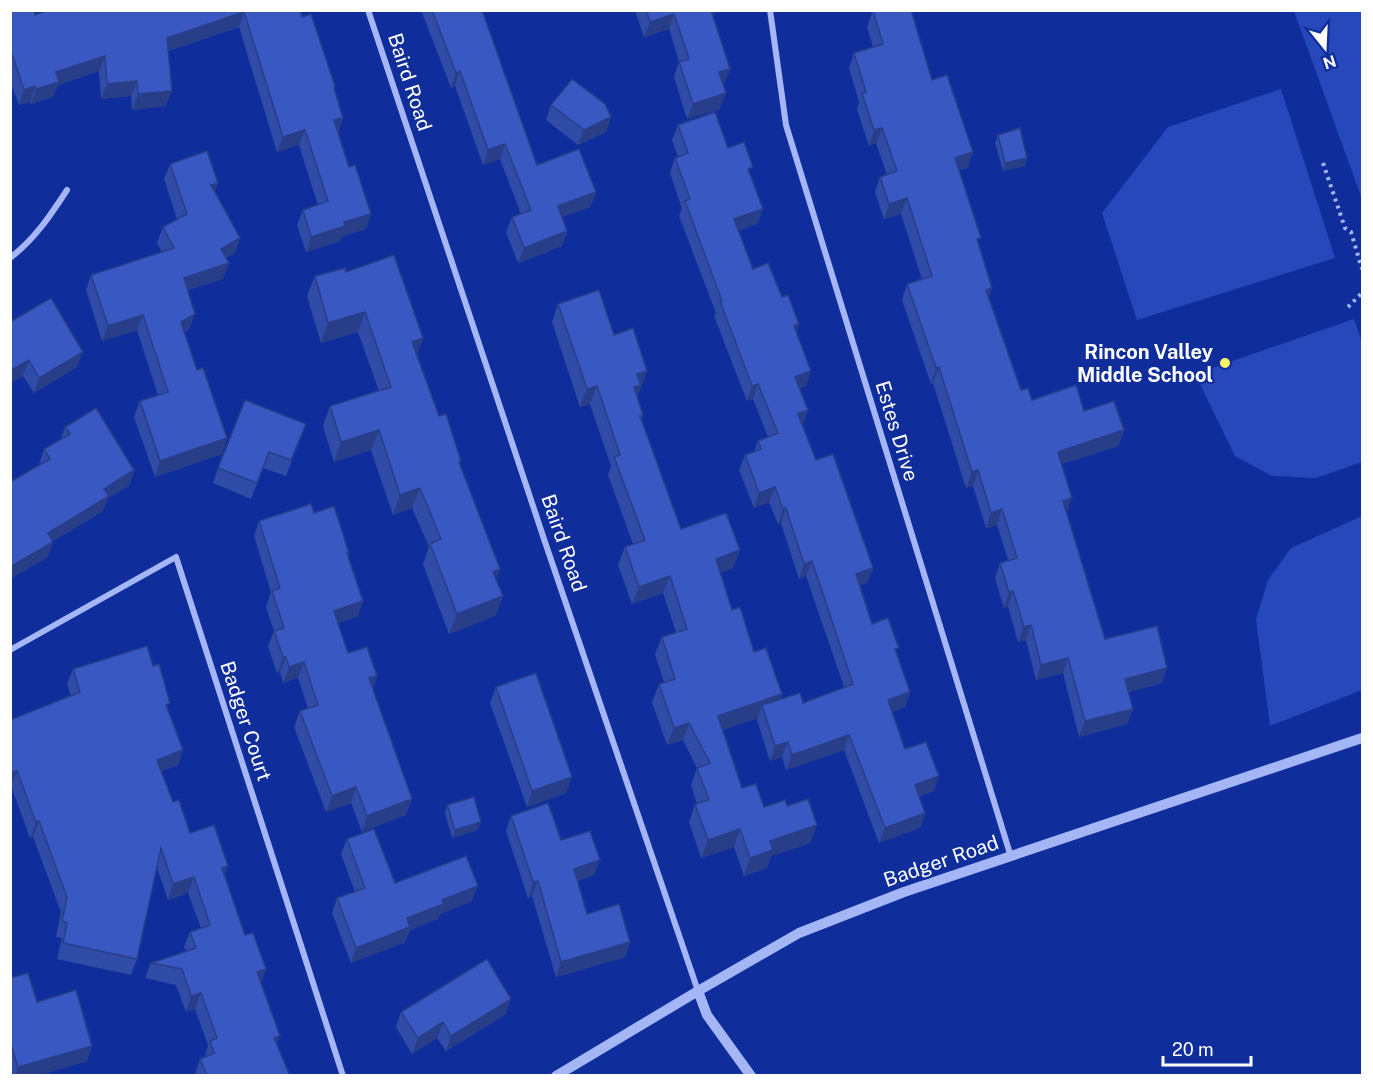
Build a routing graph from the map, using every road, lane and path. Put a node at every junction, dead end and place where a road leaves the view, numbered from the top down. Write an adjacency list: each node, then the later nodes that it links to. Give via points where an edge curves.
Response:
1 (368, 10): 12 (street, Baird Road)
2 (770, 10): 11 (street, Estes Drive, via 786,125)
3 (1323, 163): 6 (path)
4 (67, 190): 5 (street, via 41,230)
5 (10, 258)
6 (1362, 268)
7 (1362, 293): 8 (path)
8 (1348, 307)
9 (10, 650): 13 (street, Badger Court, via 176,558)
10 (1362, 738): 11 (street, Badger Road)
11 (1011, 857): 12 (street, Badger Road, via 904,892 799,933)
12 (698, 991): 14 (street, Badger Road); 15 (street, Baird Road, via 707,1015)
13 (343, 1076)
14 (556, 1076)
15 (751, 1076)

